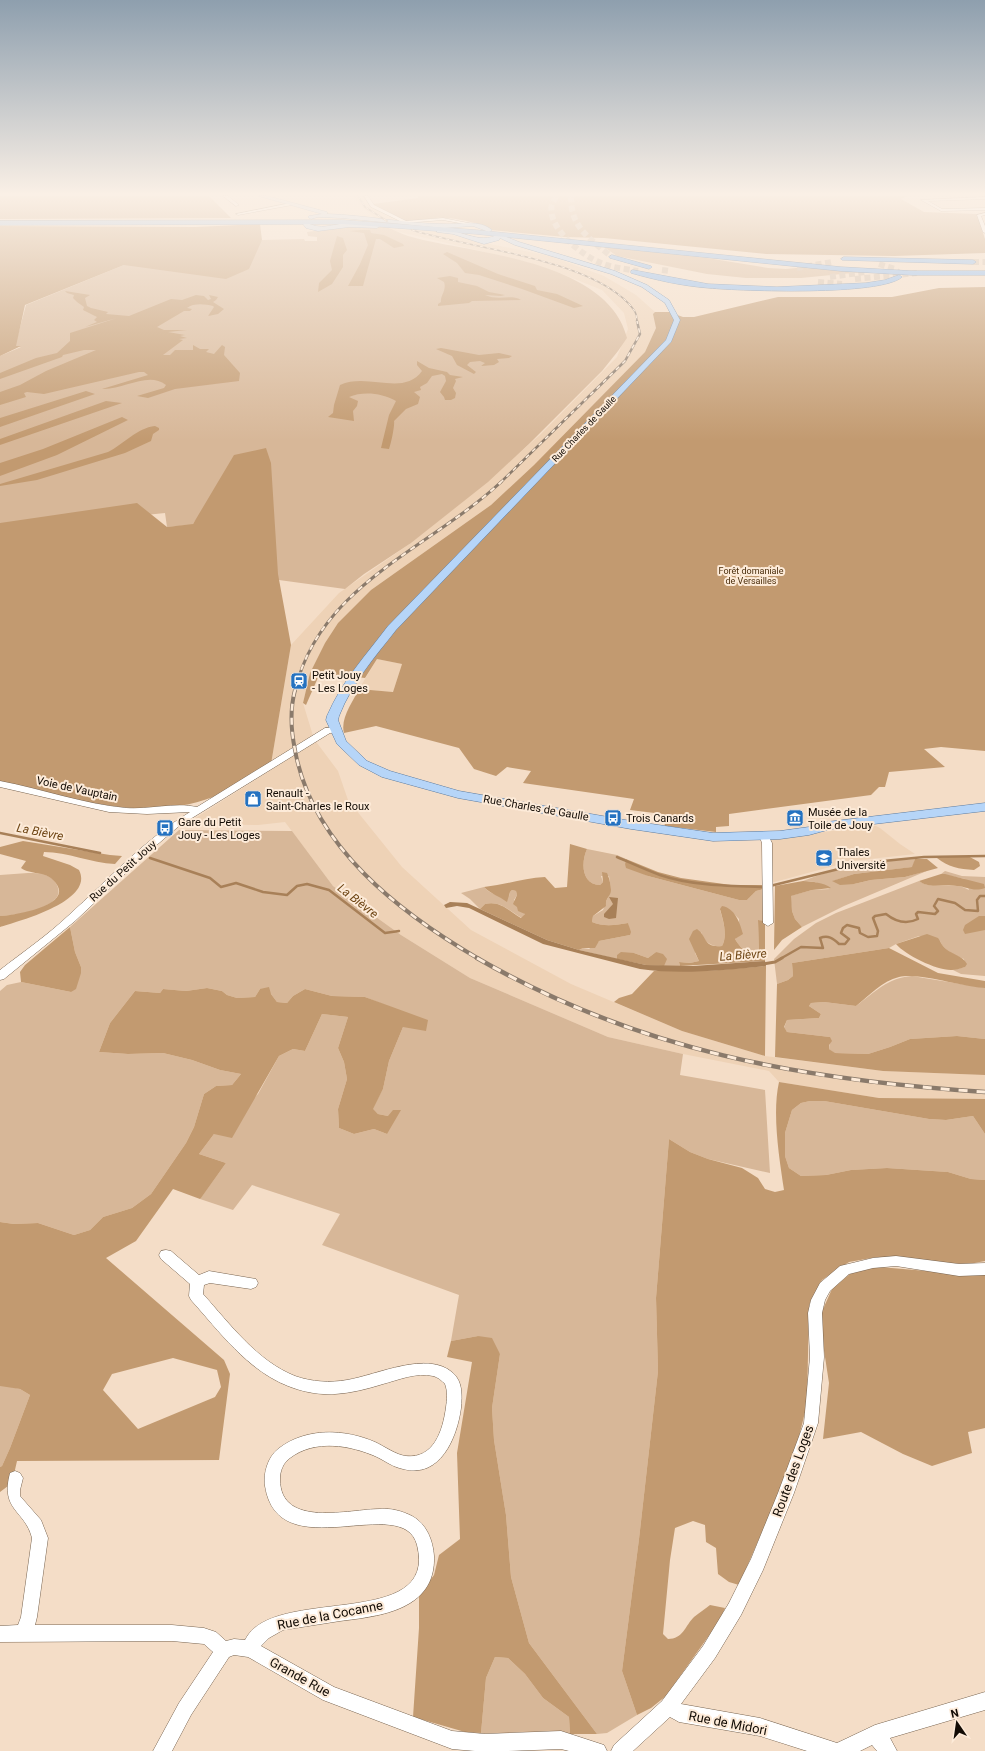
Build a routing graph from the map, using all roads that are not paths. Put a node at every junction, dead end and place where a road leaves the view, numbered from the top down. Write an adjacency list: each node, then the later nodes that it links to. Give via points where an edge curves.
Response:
1 (625, 278): 10 (main road, Rue Charles de Gaulle, via 657,292 672,305 678,323 674,334 397,622 373,652)
2 (658, 278): 9 (highway, via 748,289 876,285 898,280)
3 (666, 278): 5 (highway, via 746,287 798,286)
4 (937, 278): 7 (highway)
5 (855, 279)
6 (746, 280): 8 (highway)
7 (921, 281)
8 (818, 282)
9 (843, 284)
10 (335, 726): 14 (street, Rue du Petit Jouy); 16 (main road, Rue Charles de Gaulle, via 343,745 362,763 386,774 440,790 693,835)
11 (0, 784): 14 (street, Voie de Vauptain, via 110,810)
12 (985, 803): 15 (main road, Rue Charles de Gaulle, via 937,809)
13 (985, 807): 15 (main road, Rue Charles de Gaulle)
14 (198, 811): 18 (street, Rue du Petit Jouy, via 166,832 71,919)
15 (925, 814): 16 (main road, Rue Charles de Gaulle)
16 (764, 835): 17 (street, via 767,842)
17 (768, 923)
18 (0, 976)
19 (166, 1255): 21 (street)
20 (985, 1268): 29 (street, Route des Loges, via 959,1270 896,1261 873,1262 844,1270 825,1287 815,1313 818,1357 811,1423 788,1486 757,1564 735,1609 709,1652)
21 (197, 1282): 22 (street, via 209,1277); 26 (street, Rue de la Cocanne, via 196,1296 244,1348 290,1380 306,1386 328,1388 429,1369 441,1371 454,1384 454,1401 447,1438 435,1454 420,1463 402,1462 364,1444 345,1439 301,1443 280,1456 271,1477 273,1490 286,1510 320,1522 386,1516 405,1520 417,1529 426,1549 426,1571 409,1596 379,1607 283,1622 258,1635)
22 (251, 1283)
23 (15, 1478): 24 (street, via 13,1496 39,1534)
24 (26, 1625): 25 (street); 27 (street, via 204,1636)
25 (0, 1634)
26 (250, 1649): 27 (street, Grande Rue, via 234,1647); 32 (street, Grande Rue, via 329,1694 452,1740 485,1743 561,1740)
27 (224, 1650): 31 (street, via 185,1708)
28 (985, 1701): 30 (street)
29 (668, 1707): 33 (street, Route des Loges); 34 (street, Rue de Midori, via 679,1713 760,1727)
30 (875, 1734): 35 (street); 36 (street)
31 (162, 1751)
32 (598, 1751)
33 (620, 1751)
34 (834, 1751)
35 (841, 1751)
36 (888, 1751)

